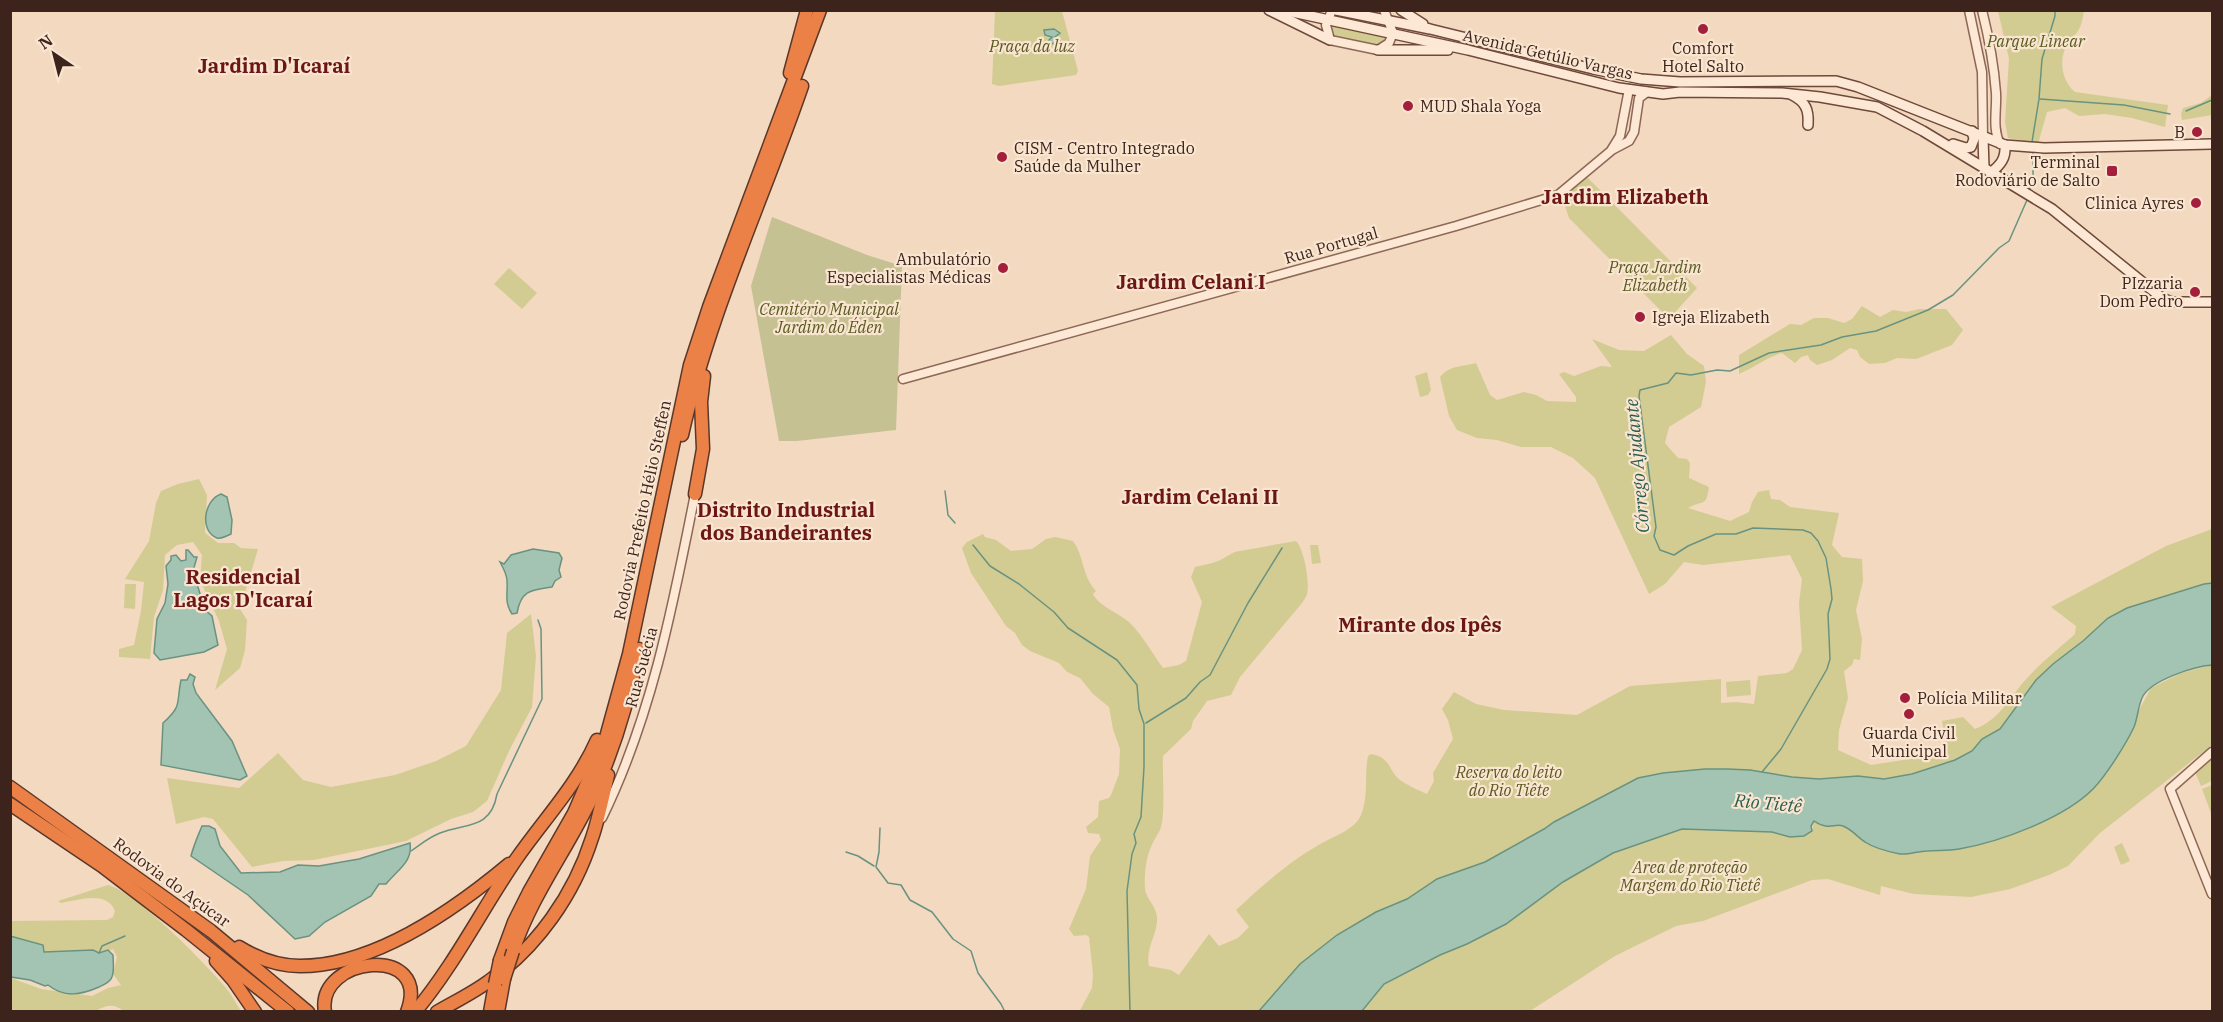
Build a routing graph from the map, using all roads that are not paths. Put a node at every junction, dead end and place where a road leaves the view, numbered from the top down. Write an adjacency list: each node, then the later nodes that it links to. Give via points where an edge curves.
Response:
1 (807, 10): 27 (highway)
2 (820, 10): 27 (highway, Rodovia Prefeito Hélio Steffen)
3 (827, 10): 32 (highway, Rodovia Prefeito Hélio Steffen, via 784,137)
4 (1269, 10): 14 (main road)
5 (1282, 10): 10 (main road, Avenida Getúlio Vargas)
6 (1384, 10): 11 (street)
7 (1401, 10): 12 (main road)
8 (1969, 10): 24 (street, via 1982,72)
9 (1982, 10): 25 (street, via 1993,63 1996,135)
10 (1332, 13): 11 (main road, Avenida Getúlio Vargas); 13 (main road, Avenida Getúlio Vargas); 14 (street, via 1326,28)
11 (1388, 21): 12 (main road, Avenida Getúlio Vargas); 13 (street)
12 (1431, 29): 17 (main road, Avenida Getúlio Vargas)
13 (1393, 33): 15 (street, via 1389,43); 16 (main road, Avenida Getúlio Vargas)
14 (1330, 40): 15 (street)
15 (1378, 50): 16 (main road)
16 (1468, 50): 18 (main road, Avenida Getúlio Vargas)
17 (1680, 87): 18 (main road, via 1642,82); 19 (main road, Avenida Getúlio Vargas, via 1663,94); 20 (main road, Avenida Getúlio Vargas); 23 (main road, via 1704,90 1707,82 1836,81)
18 (1629, 89): 19 (main road, Avenida Getúlio Vargas); 28 (street, via 1620,136)
19 (1647, 92): 28 (street, Rua Portugal, via 1639,98 1629,141)
20 (1790, 93): 21 (main road, via 1805,104); 22 (main road, Avenida Getúlio Vargas, via 1877,107)
21 (1808, 125)
22 (1923, 131): 23 (main road, via 1966,148 1973,142); 30 (main road, Avenida Getúlio Vargas)
23 (1972, 131): 24 (main road)
24 (1983, 137): 25 (main road); 29 (main road)
25 (2002, 144): 26 (main road); 29 (main road, via 1991,145); 30 (main road, via 2005,157 2000,166)
26 (2212, 144)
27 (770, 149): 35 (highway, Rodovia Prefeito Hélio Steffen, via 690,364)
28 (1612, 150): 33 (street, Rua Portugal, via 1566,189 1548,198)
29 (1983, 152): 30 (main road)
30 (1987, 171): 31 (main road, Avenida Getúlio Vargas, via 2067,219 2162,298 2172,302)
31 (2212, 302)
32 (711, 326): 34 (highway, via 701,389 703,449); 36 (highway, Rodovia Prefeito Hélio Steffen, via 683,431)
33 (903, 379)
34 (695, 494): 40 (street, Rua Suécia, via 661,655 642,721 628,763)
35 (622, 684): 41 (highway, via 576,780); 45 (highway, Rodovia Prefeito Hélio Steffen, bridge, via 589,780 514,922 500,960)
36 (617, 736): 40 (highway); 45 (highway, Rodovia Prefeito Hélio Steffen, bridge, via 594,792 537,893)
37 (2212, 752): 42 (street, via 2170,789)
38 (10, 787): 44 (highway, Rodovia do Açúcar)
39 (10, 804): 43 (highway, Rodovia do Açúcar, via 102,866)
40 (592, 840): 52 (highway, via 570,889 538,936 489,981)
41 (519, 856): 44 (highway, via 434,919 385,944 325,964 280,964 247,952); 51 (highway, via 459,952)
42 (2212, 894)
43 (186, 930): 46 (highway, via 227,973); 47 (highway, Rodovia do Açúcar)
44 (211, 931): 48 (highway, Rodovia do Açúcar)
45 (500, 981): 53 (highway, Rodovia Prefeito Hélio Steffen); 54 (highway, Rodovia Prefeito Hélio Steffen)
46 (255, 1011)
47 (288, 1011)
48 (308, 1011)
49 (325, 1011): 50 (highway, via 327,993 341,976 380,964 404,974 411,997)
50 (407, 1011)
51 (415, 1011)
52 (437, 1011)
53 (490, 1011)
54 (498, 1011)

